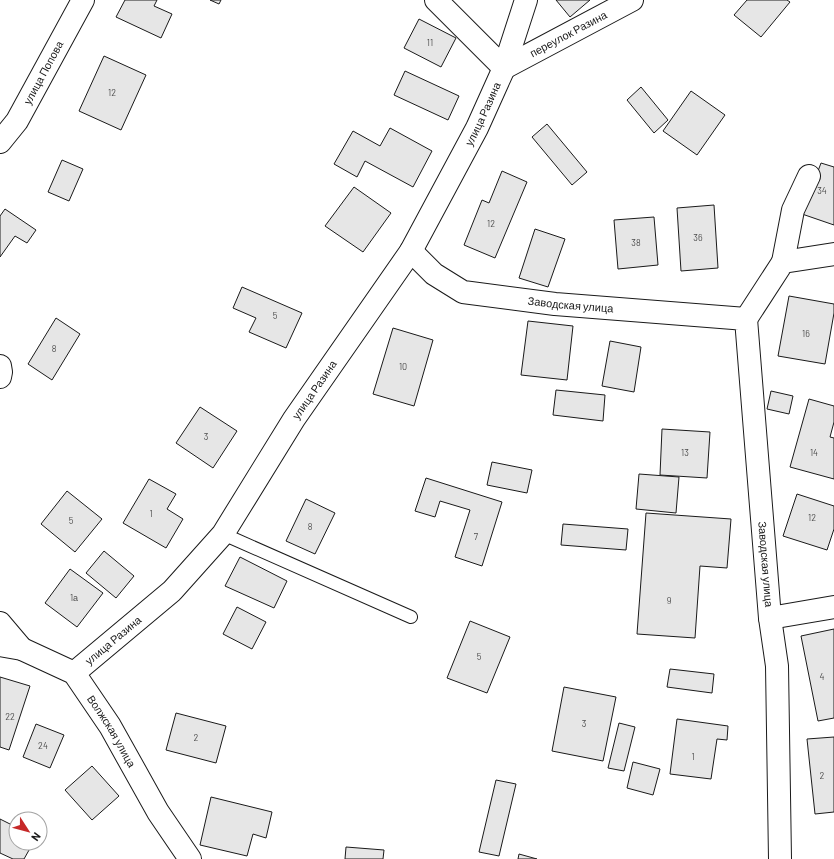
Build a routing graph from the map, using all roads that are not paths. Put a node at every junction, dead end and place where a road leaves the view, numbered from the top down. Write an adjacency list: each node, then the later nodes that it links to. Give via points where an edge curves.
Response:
1 (83, 0): 6 (street, улица Попова, via 17,121)
2 (436, 0): 5 (street, улица Разина)
3 (526, 0): 5 (street, улица Разина)
4 (632, 0): 5 (street, переулок Разина)
5 (504, 68): 8 (street, улица Разина, via 477,128)
6 (0, 142)
7 (809, 176): 10 (street, via 793,210)
8 (411, 251): 11 (street, Заводская улица, via 434,274 463,292 555,304); 14 (street, улица Разина, via 294,419)
9 (834, 254): 10 (street)
10 (783, 262): 11 (street)
11 (746, 319): 17 (street, Заводская улица)
12 (0, 366): 13 (street)
13 (0, 377)
14 (223, 534): 16 (lane); 21 (street, улица Разина, via 172,591)
15 (834, 607): 17 (street, Заводская улица)
16 (411, 617)
17 (770, 618): 23 (street, Заводская улица, via 777,666)
18 (0, 623): 20 (street)
19 (0, 645): 20 (street)
20 (22, 650): 21 (street)
21 (74, 673): 22 (street, Волжская улица, via 110,726 158,812)
22 (190, 859)
23 (780, 859)

